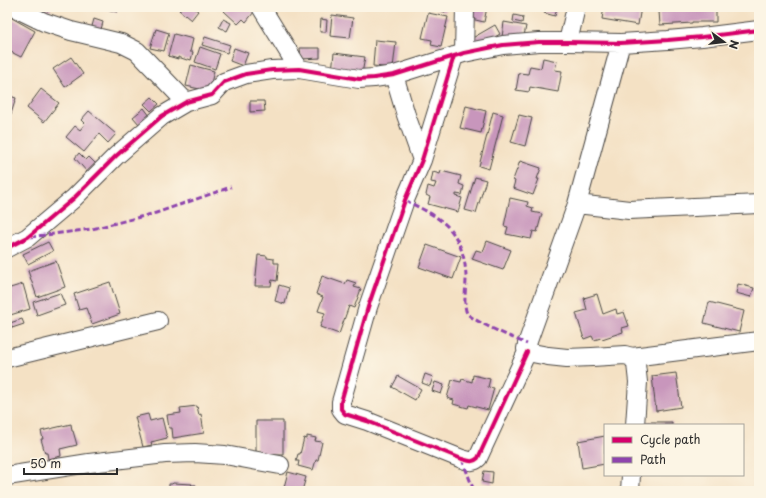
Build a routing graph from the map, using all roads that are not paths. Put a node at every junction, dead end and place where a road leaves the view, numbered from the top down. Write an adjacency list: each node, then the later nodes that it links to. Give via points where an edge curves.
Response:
1 (13, 7): 11 (street, via 44,22 121,43 138,51)
2 (261, 7): 9 (street)
3 (465, 7): 8 (street)
4 (576, 7): 6 (street)
5 (759, 30): 7 (street)
6 (568, 42): 7 (street); 8 (street, via 503,44)
7 (620, 43): 13 (street)
8 (459, 54): 10 (street); 12 (street)
9 (299, 69): 10 (street, via 359,79); 11 (street, via 246,74 224,82 212,95)
10 (394, 75): 12 (street)
11 (186, 102): 15 (street, via 162,116 28,237)
12 (422, 160): 18 (street, via 368,307 341,409 345,414 462,459 475,461)
13 (577, 204): 14 (street, via 629,210); 18 (street, via 527,344)
14 (759, 204)
15 (7, 248)
16 (158, 321): 20 (street)
17 (759, 341): 19 (street)
18 (527, 352): 19 (street, via 567,358 625,355)
19 (632, 357): 21 (street, via 636,364 638,382)
20 (7, 358)
21 (635, 424)
22 (280, 465): 23 (street, via 194,453 165,454)
23 (7, 476)
24 (631, 476): 25 (street)
25 (630, 491)

